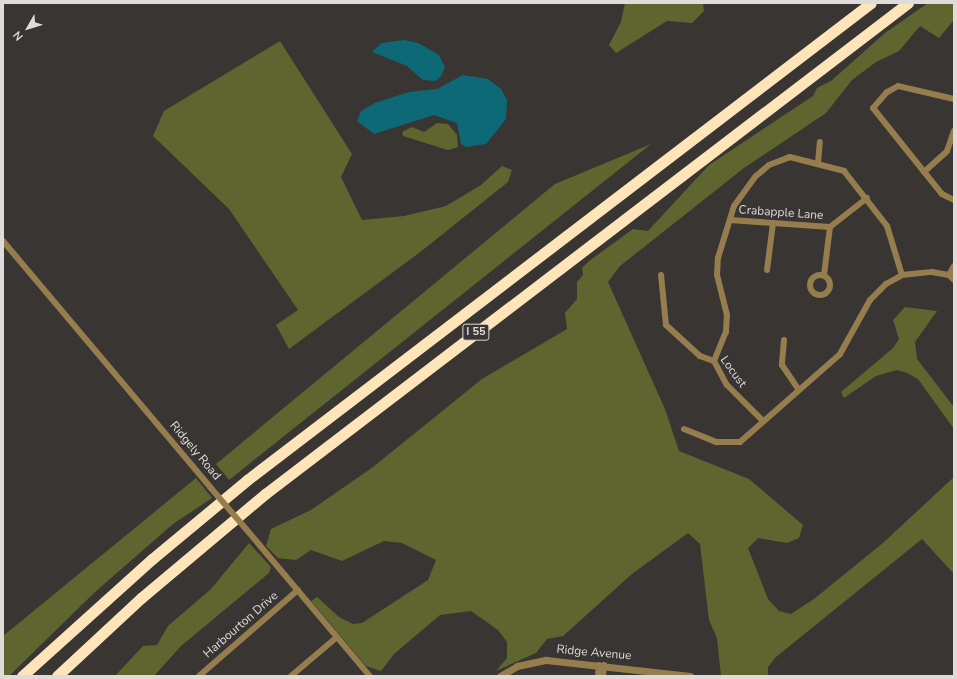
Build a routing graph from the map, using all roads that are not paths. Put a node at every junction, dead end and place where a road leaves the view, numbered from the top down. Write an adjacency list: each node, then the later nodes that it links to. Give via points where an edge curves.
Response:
1 (871, 3): 29 (highway, I 55, via 247,480 152,559)
2 (908, 3): 30 (highway, I 55, via 270,489 141,598)
3 (954, 99): 7 (street, via 903,86 890,89 876,102 874,112)
4 (954, 131): 7 (street, via 947,151)
5 (820, 142): 6 (street)
6 (818, 163): 8 (street, via 844,171); 10 (street, via 790,157 769,165 742,196)
7 (924, 172): 9 (street, via 942,194)
8 (867, 198): 12 (street, Crabapple Lane); 18 (street, via 887,226)
9 (954, 200)
10 (730, 220): 11 (street, Crabapple Lane); 22 (street, via 716,266 727,315 726,332)
11 (773, 223): 12 (street, Crabapple Lane); 15 (street)
12 (830, 227): 17 (street)
13 (3, 241): 26 (street, Ridgely Road, bridge)
14 (954, 266): 19 (street)
15 (767, 270)
16 (661, 275): 22 (street, Locust, via 666,325 688,346)
17 (824, 275)
18 (902, 275): 19 (street, via 932,272); 23 (street, via 876,293 840,354)
19 (948, 275): 20 (street)
20 (954, 280)
21 (784, 340): 23 (street, via 782,365)
22 (714, 361): 24 (street, Locust, via 727,385)
23 (799, 390): 24 (street)
24 (763, 421): 25 (street, via 752,434 732,445)
25 (684, 429)
26 (298, 590): 27 (street, Ridgely Road); 31 (street, Harbourton Drive)
27 (337, 637): 32 (street); 33 (street, Ridgely Road)
28 (601, 665): 34 (street, Ridge Avenue, via 546,660 517,666); 35 (street); 36 (street); 37 (street, Ridge Avenue)
29 (22, 676)
30 (57, 676)
31 (199, 676)
32 (291, 676)
33 (370, 676)
34 (500, 676)
35 (598, 676)
36 (603, 676)
37 (690, 676)

